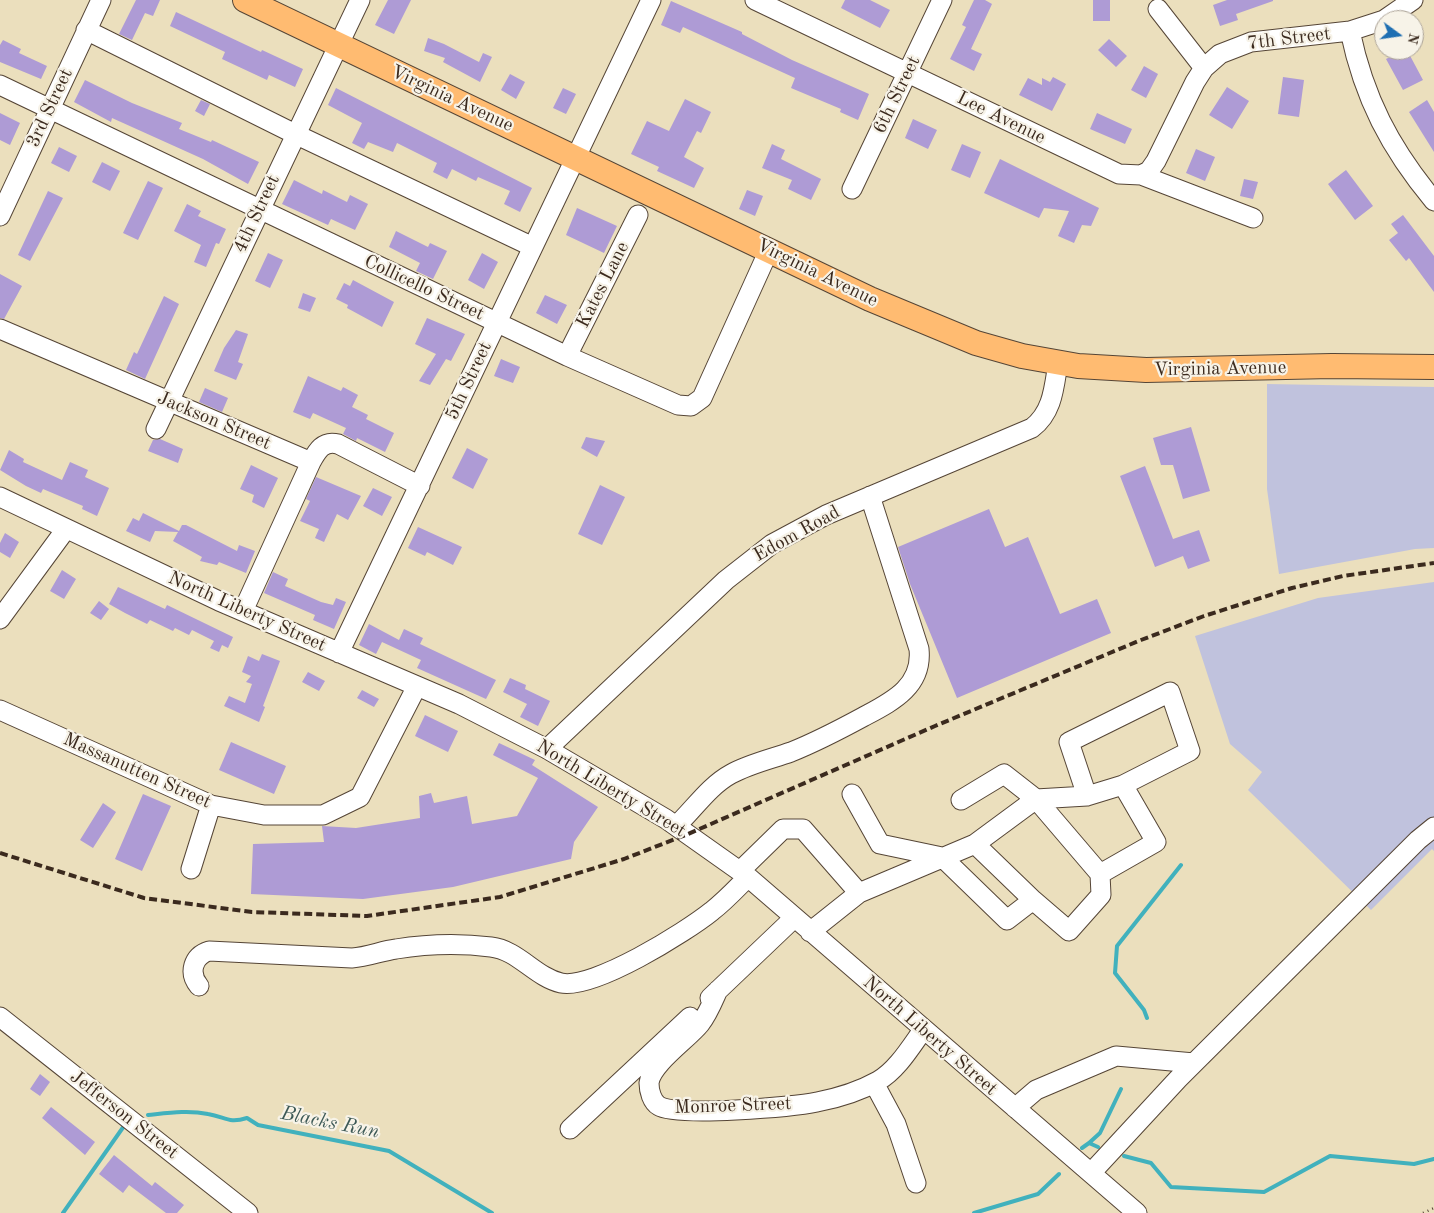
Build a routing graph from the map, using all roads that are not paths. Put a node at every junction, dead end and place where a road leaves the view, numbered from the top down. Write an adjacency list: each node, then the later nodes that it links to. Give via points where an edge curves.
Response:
1 (100, 0): 11 (street, 3rd Street)
2 (245, 0): 13 (main road, Virginia Avenue)
3 (360, 0): 13 (street, 4th Street)
4 (650, 0): 19 (street, 5th Street)
5 (755, 0): 15 (street, Lee Avenue)
6 (942, 0): 15 (street, 6th Street)
7 (1413, 0): 9 (street, 7th Street)
8 (1158, 10): 14 (street)
9 (1398, 10)
10 (1374, 23): 12 (street, 7th Street)
11 (86, 30): 17 (street, 3rd Street); 18 (street)
12 (1350, 31): 14 (street, 7th Street, via 1244,44 1220,54); 22 (street, via 1359,70 1379,120 1402,160)
13 (338, 45): 18 (street, 4th Street); 19 (main road, Virginia Avenue)
14 (1204, 68): 20 (street, 7th Street, via 1156,161 1149,171)
15 (907, 73): 20 (street, Lee Avenue, via 1119,174); 21 (street, 6th Street)
16 (0, 85): 17 (street, Collicello Street)
17 (49, 109): 23 (street, Collicello Street); 25 (street, 3rd Street)
18 (296, 134): 23 (street, 4th Street); 27 (street)
19 (575, 158): 27 (street, 5th Street); 28 (main road, Virginia Avenue)
20 (1141, 175): 26 (street, Lee Avenue)
21 (852, 189)
22 (1434, 201)
23 (259, 210): 29 (street, Collicello Street); 34 (street, 4th Street)
24 (638, 214): 31 (street, Kates Lane)
25 (0, 216)
26 (1253, 218)
27 (533, 247): 29 (street, 5th Street)
28 (769, 250): 31 (street, Collicello Street, via 706,391 691,406 678,405); 32 (main road, Virginia Avenue, via 946,332 992,348)
29 (497, 322): 31 (street, Collicello Street); 37 (street, 5th Street)
30 (0, 329): 34 (street, Jackson Street)
31 (567, 356)
32 (1058, 363): 33 (main road, Virginia Avenue, via 1146,370); 38 (street, Edom Road, via 1049,407 1032,428)
33 (1434, 366)
34 (170, 401): 35 (street, 4th Street); 36 (street, Jackson Street)
35 (156, 429)
36 (310, 462): 37 (street, via 323,445 335,444); 41 (street)
37 (420, 486): 43 (street, 5th Street)
38 (870, 496): 46 (street, Edom Road, via 806,525 748,561); 53 (street, via 918,650 918,668 912,682 887,703 825,737 729,775 713,786)
39 (0, 497): 40 (street, North Liberty Street)
40 (66, 529): 41 (street, North Liberty Street); 42 (street)
41 (243, 611): 43 (street, North Liberty Street)
42 (0, 618)
43 (339, 653): 44 (street, North Liberty Street)
44 (417, 686): 46 (street, North Liberty Street); 52 (street, Massanutten Street, via 360,797 322,815 264,815)
45 (0, 710): 52 (street, Massanutten Street)
46 (547, 749): 53 (street, North Liberty Street)
47 (1123, 785): 49 (street); 49 (street, via 1190,751 1170,692 1069,742); 59 (street, via 1156,842)
48 (852, 794): 56 (street, via 880,844)
49 (1087, 796): 50 (street)
50 (1036, 799): 51 (street, via 1004,774); 55 (street); 59 (street)
51 (961, 800)
52 (211, 805): 57 (street)
53 (676, 826): 58 (street, North Liberty Street)
54 (1434, 827): 68 (street, via 1411,846)
55 (975, 844): 56 (street); 61 (street)
56 (942, 857): 60 (street); 61 (street, via 1007,920)
57 (191, 869)
58 (744, 874): 60 (street, via 783,829 803,829); 62 (street, North Liberty Street); 64 (street, via 724,901 688,928 649,952 581,983 551,980 499,948 441,945 394,949 352,958 210,951 200,955 194,964 193,976)
59 (1100, 874): 61 (street, via 1101,895 1069,931)
60 (859, 893): 63 (street)
61 (1033, 900)
62 (794, 918): 63 (street, North Liberty Street); 65 (street, Monroe Street)
63 (810, 932): 67 (street, North Liberty Street)
64 (199, 986)
65 (718, 990): 69 (street, Monroe Street, via 701,1023 653,1073 649,1090 660,1107 691,1110 798,1105 837,1097); 71 (street, Monroe Street)
66 (0, 1017): 74 (street, Jefferson Street)
67 (923, 1030): 69 (street, Monroe Street, via 894,1068); 70 (street, North Liberty Street)
68 (1194, 1063): 70 (street, via 1116,1056 1036,1090); 72 (street)
69 (874, 1083): 73 (street, via 896,1124)
70 (1015, 1108): 72 (street, North Liberty Street)
71 (570, 1128)
72 (1091, 1174): 75 (street, North Liberty Street)
73 (916, 1183)
74 (248, 1213)
75 (1137, 1213)

